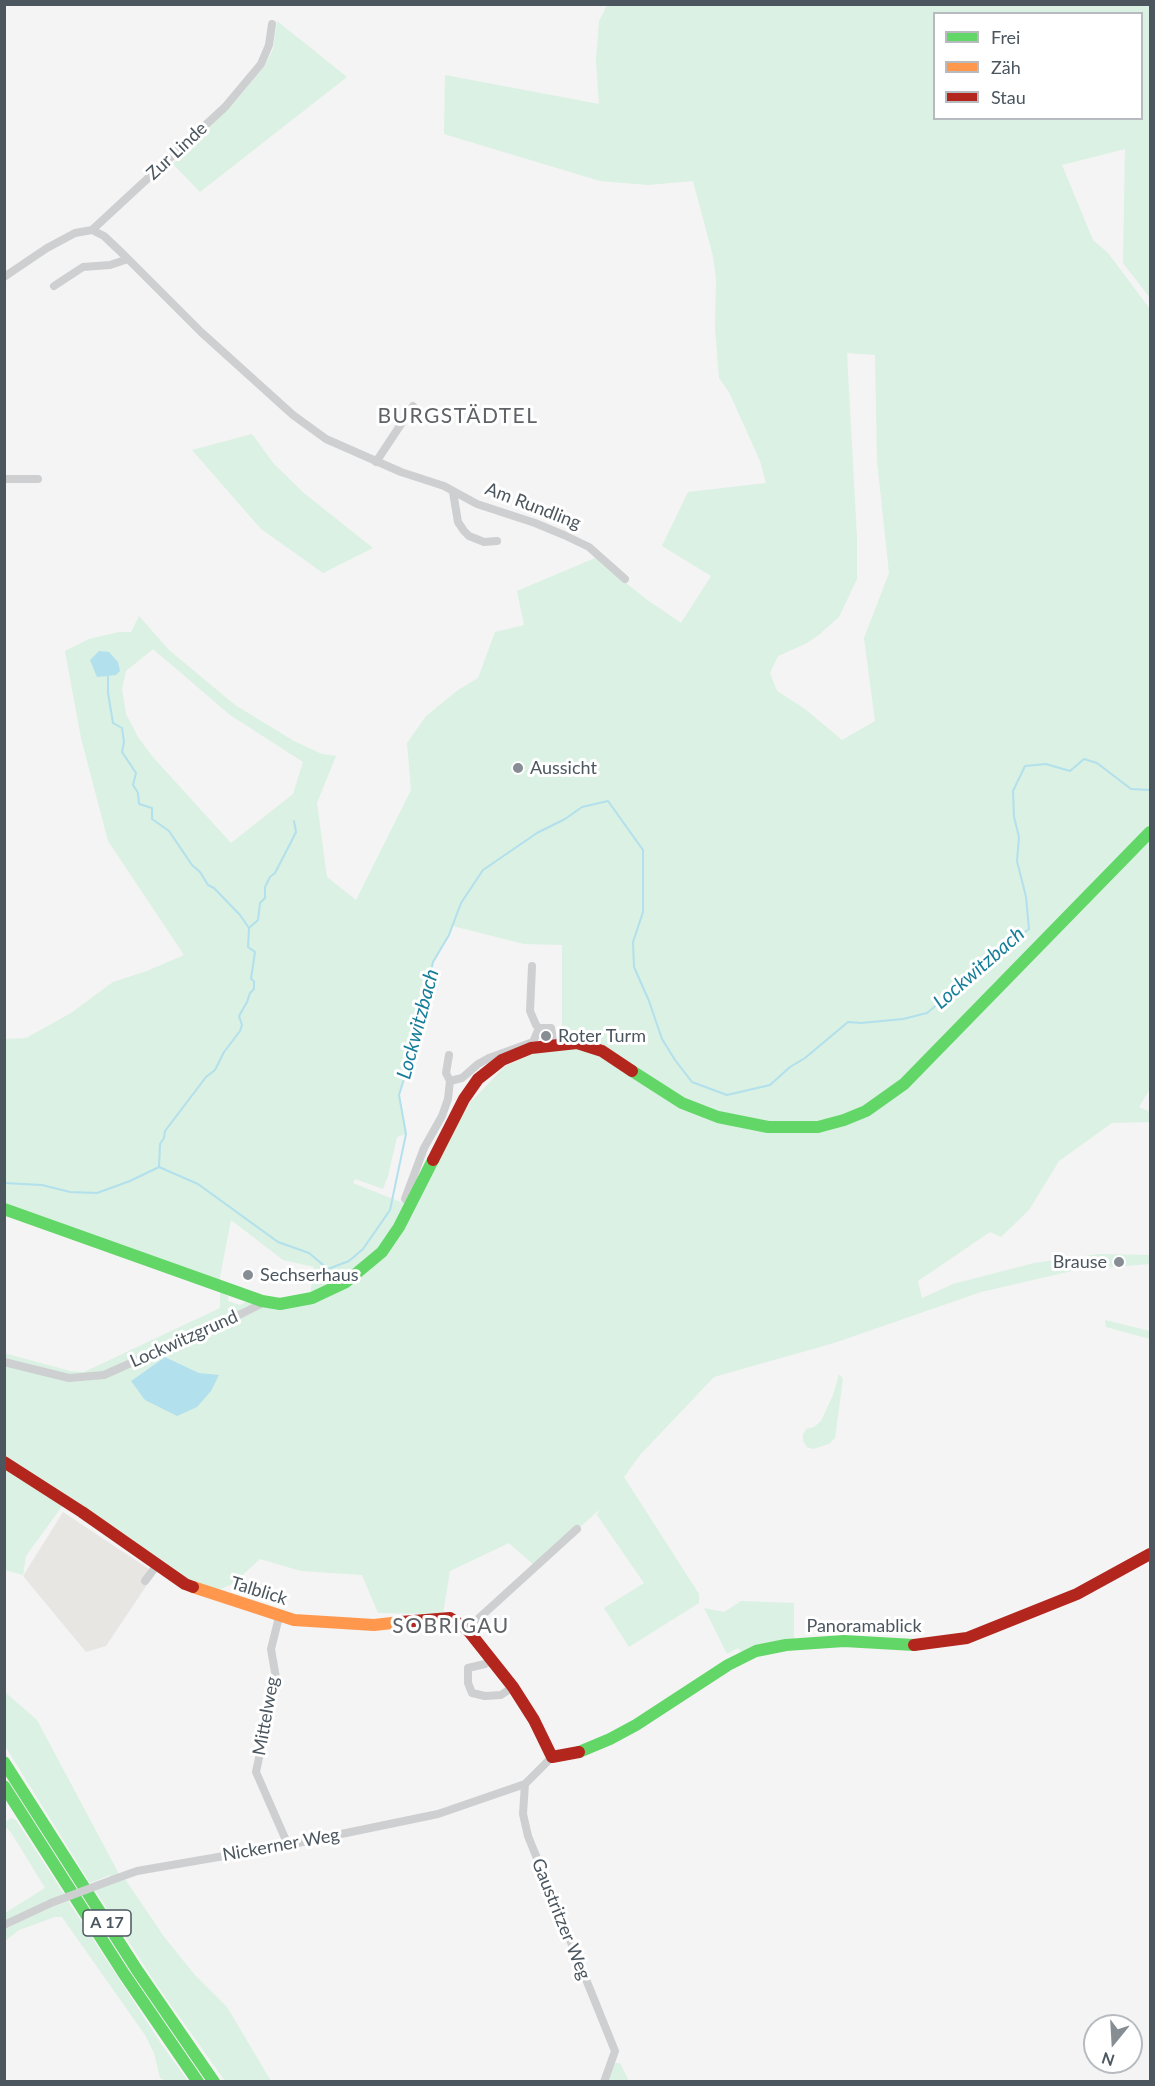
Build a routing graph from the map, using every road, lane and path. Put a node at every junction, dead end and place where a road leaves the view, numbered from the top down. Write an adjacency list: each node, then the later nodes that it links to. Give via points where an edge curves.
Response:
1 (272, 24): 2 (street, Zur Linde, via 261,64 225,107)
2 (92, 230): 3 (street); 4 (street, via 75,233)
3 (128, 259): 5 (street, via 83,267); 7 (street, via 293,415 326,439)
4 (4, 277)
5 (54, 286)
6 (413, 406): 7 (street)
7 (376, 462): 10 (street, Am Rundling)
8 (4, 479): 9 (street)
9 (38, 479)
10 (453, 492): 11 (street, via 458,522 464,531 484,542); 12 (street, Am Rundling, via 589,547)
11 (496, 541)
12 (625, 579)
13 (1150, 832): 16 (main road, via 903,1084 866,1111 844,1120 792,1128 718,1117 682,1103 594,1047)
14 (532, 966): 15 (street, via 530,1011)
15 (539, 1028): 16 (street, via 551,1028); 18 (street, via 533,1042 489,1058 462,1078)
16 (554, 1044): 19 (main road, via 502,1060 478,1079)
17 (449, 1055): 18 (street, via 446,1073)
18 (450, 1081): 19 (street, via 442,1116 424,1148 405,1199)
19 (412, 1203): 21 (main road, via 382,1252 346,1282 297,1302)
20 (4, 1209): 21 (main road)
21 (262, 1301): 22 (street, Lockwitzgrund, via 104,1375 69,1378)
22 (4, 1362)
23 (4, 1462): 26 (main road, Talblick)
24 (578, 1529): 29 (street)
25 (1150, 1554): 32 (main road, Panoramablick, via 1077,1594 967,1638 907,1646 844,1641 756,1651 610,1739 573,1754)
26 (157, 1564): 27 (street); 28 (main road, Talblick, via 185,1584)
27 (145, 1581)
28 (279, 1617): 29 (main road, Talblick, via 374,1624 450,1618); 36 (street, Mittelweg, via 271,1649 276,1677 256,1772)
29 (467, 1629): 30 (main road)
30 (492, 1660): 31 (main road); 31 (street, via 468,1668 472,1693 501,1695)
31 (513, 1687): 32 (main road)
32 (552, 1757): 34 (street, Nickerner Weg)
33 (4, 1762): 39 (main road, A 17)
34 (525, 1784): 36 (street, Nickerner Weg, via 438,1815); 40 (street, Gaustritzer Weg, via 523,1814 528,1836 615,2051)
35 (4, 1786): 38 (main road, A 17)
36 (288, 1845): 37 (street, Nickerner Weg, bridge, via 137,1871)
37 (4, 1924)
38 (198, 2082)
39 (214, 2082)
40 (604, 2082)

